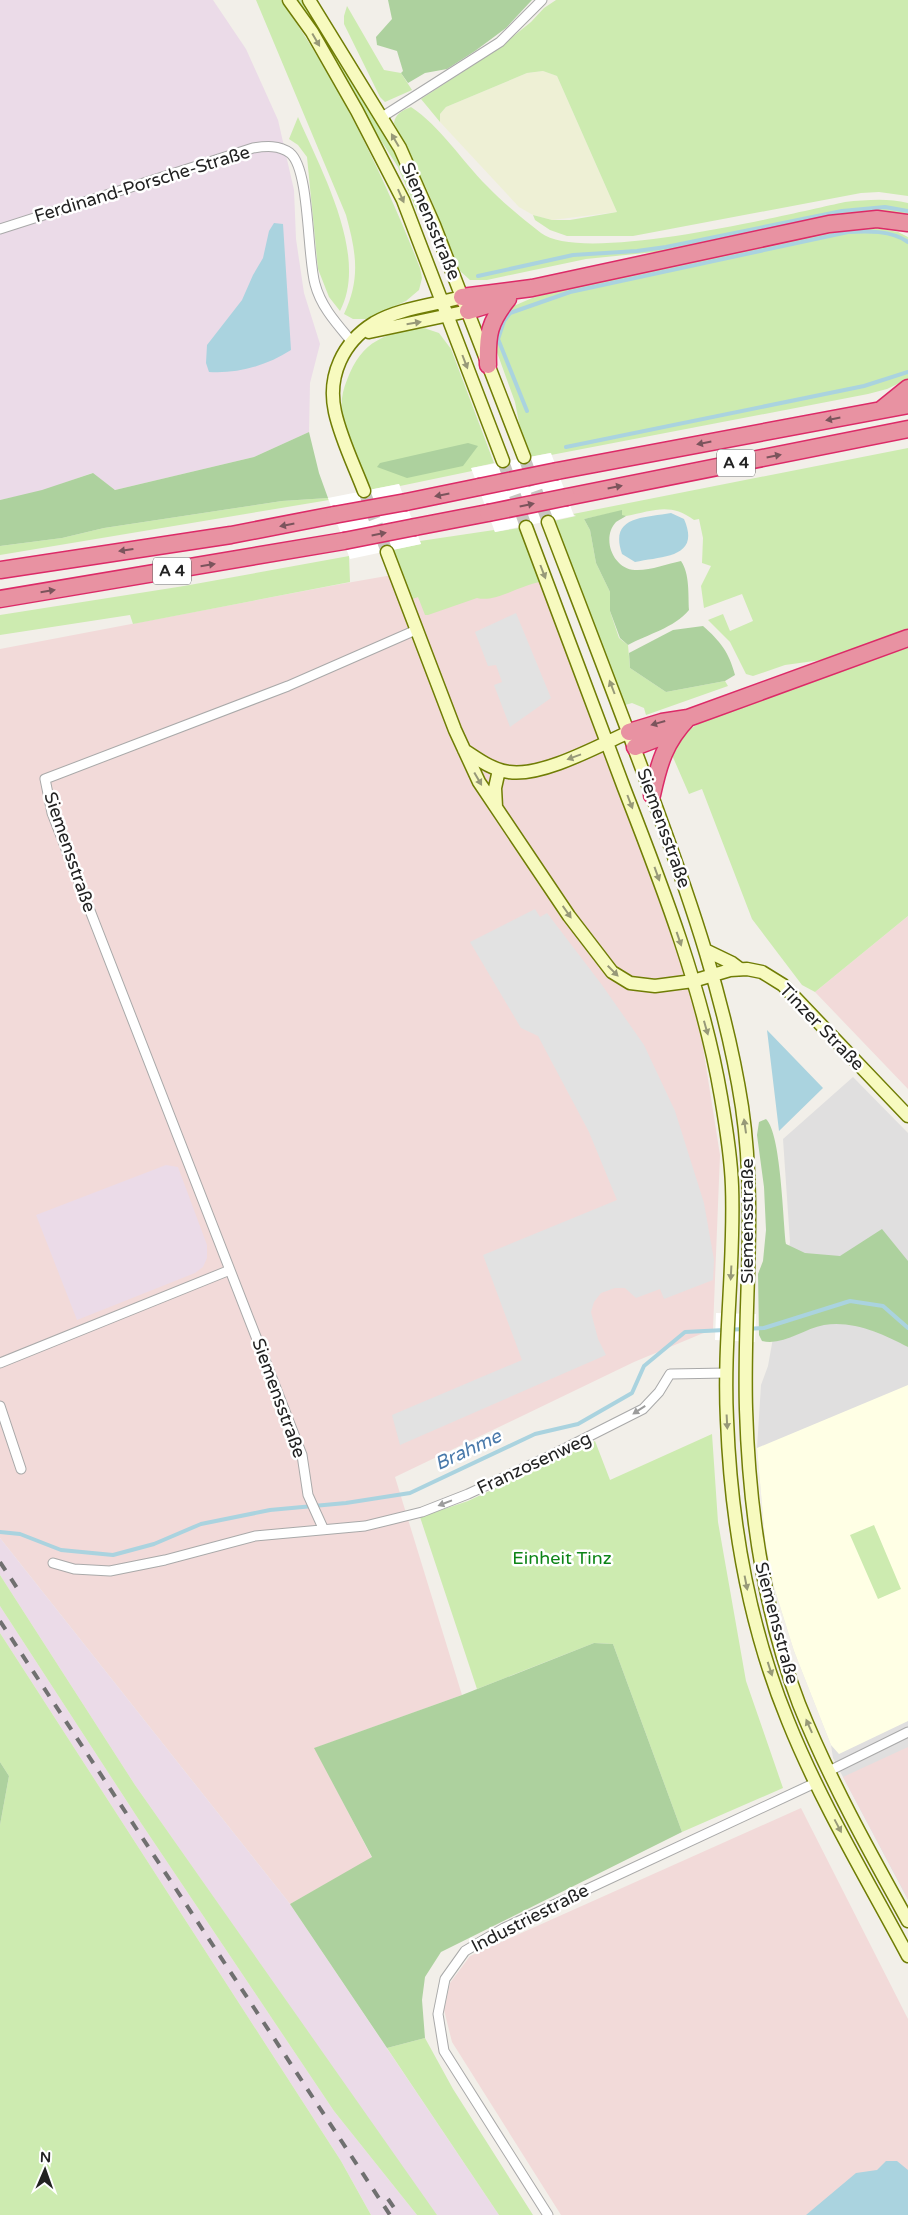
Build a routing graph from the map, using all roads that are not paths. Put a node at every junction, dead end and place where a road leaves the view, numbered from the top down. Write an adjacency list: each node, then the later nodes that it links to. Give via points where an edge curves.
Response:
1 (289, 0): 9 (main road, Siemensstraße, one-way to 9, via 312,32 387,166)
2 (309, 0): 4 (main road, Siemensstraße)
3 (542, 0): 4 (street, via 500,42)
4 (382, 117): 10 (main road, Siemensstraße, one-way to 4, via 424,201)
5 (904, 225): 7 (highway, via 863,219 829,224)
6 (0, 228): 12 (street, Ferdinand-Porsche-Straße, via 253,148 283,149 291,154 301,171 315,286 333,320)
7 (532, 288): 8 (highway); 10 (highway)
8 (508, 299): 10 (highway); 13 (highway, via 490,325)
9 (443, 302): 10 (main road); 11 (main road, Siemensstraße); 12 (main road, Siemensstraße, via 386,318)
10 (465, 304): 11 (main road); 13 (main road, Siemensstraße)
11 (448, 316): 12 (main road, Siemensstraße, one-way to 11, via 377,329); 19 (main road, Siemensstraße, one-way to 19)
12 (352, 342): 20 (main road, Siemensstraße, via 343,352 334,376 334,411)
13 (488, 365): 18 (main road, Siemensstraße)
14 (908, 388): 16 (highway)
15 (908, 405): 16 (highway, A 4)
16 (881, 410): 24 (highway, A 4, one-way to 24, bridge, via 231,535)
17 (907, 430): 25 (highway, A 4, one-way to 17, bridge, via 344,541)
18 (524, 457)
19 (503, 461)
20 (364, 491)
21 (548, 522): 30 (main road, Siemensstraße, one-way to 21)
22 (526, 527): 31 (main road, Siemensstraße, one-way to 31)
23 (387, 552): 26 (main road)
24 (0, 570)
25 (0, 599)
26 (416, 630): 32 (main road); 41 (street, Siemensstraße, via 288,686 45,778 52,813)
27 (908, 638): 28 (highway)
28 (688, 718): 29 (highway); 30 (highway, one-way to 30, via 662,722)
29 (674, 732): 30 (highway); 34 (highway, via 662,754)
30 (632, 740): 31 (main road); 34 (main road, Siemensstraße)
31 (607, 742): 33 (main road, one-way to 33, via 539,769 517,773); 39 (main road, Siemensstraße, one-way to 39, via 648,849)
32 (464, 750): 33 (main road); 35 (main road, one-way to 35, via 479,782)
33 (499, 770): 35 (main road, via 495,788)
34 (652, 795): 36 (main road, Siemensstraße, via 691,903)
35 (496, 807): 39 (main road, one-way to 39, via 612,972 642,986)
36 (704, 950): 37 (main road); 38 (main road, Siemensstraße)
37 (740, 969): 38 (main road, Tinzer Straße); 40 (main road, Tinzer Straße, via 762,972 783,986)
38 (712, 975): 39 (main road, Tinzer Straße); 44 (main road, Siemensstraße, one-way to 38, via 750,1234 747,1146 741,1103)
39 (692, 981): 43 (main road, Siemensstraße, one-way to 43, via 720,1092 729,1147 732,1232)
40 (908, 1116)
41 (230, 1270): 42 (street); 47 (street, Siemensstraße, via 302,1456 308,1494)
42 (0, 1363)
43 (727, 1373): 44 (main road); 47 (street, Franzosenweg, one-way to 47, via 670,1374 643,1409 468,1494 365,1526); 51 (main road, Siemensstraße, one-way to 51, via 729,1462 746,1585 771,1674)
44 (745, 1374): 50 (main road, Siemensstraße, one-way to 44, via 800,1704 767,1596 748,1459)
45 (0, 1406): 46 (street)
46 (21, 1469)
47 (320, 1524): 48 (street, Franzosenweg, via 110,1571 74,1569)
48 (53, 1563)
49 (908, 1732): 50 (street)
50 (828, 1771): 52 (main road, Siemensstraße)
51 (815, 1783): 53 (main road, Siemensstraße, one-way to 53); 54 (street, Industriestraße, via 504,1928 465,1951 445,1979 438,2014 444,2051)
52 (908, 1921)
53 (908, 1956)
54 (548, 2215)

